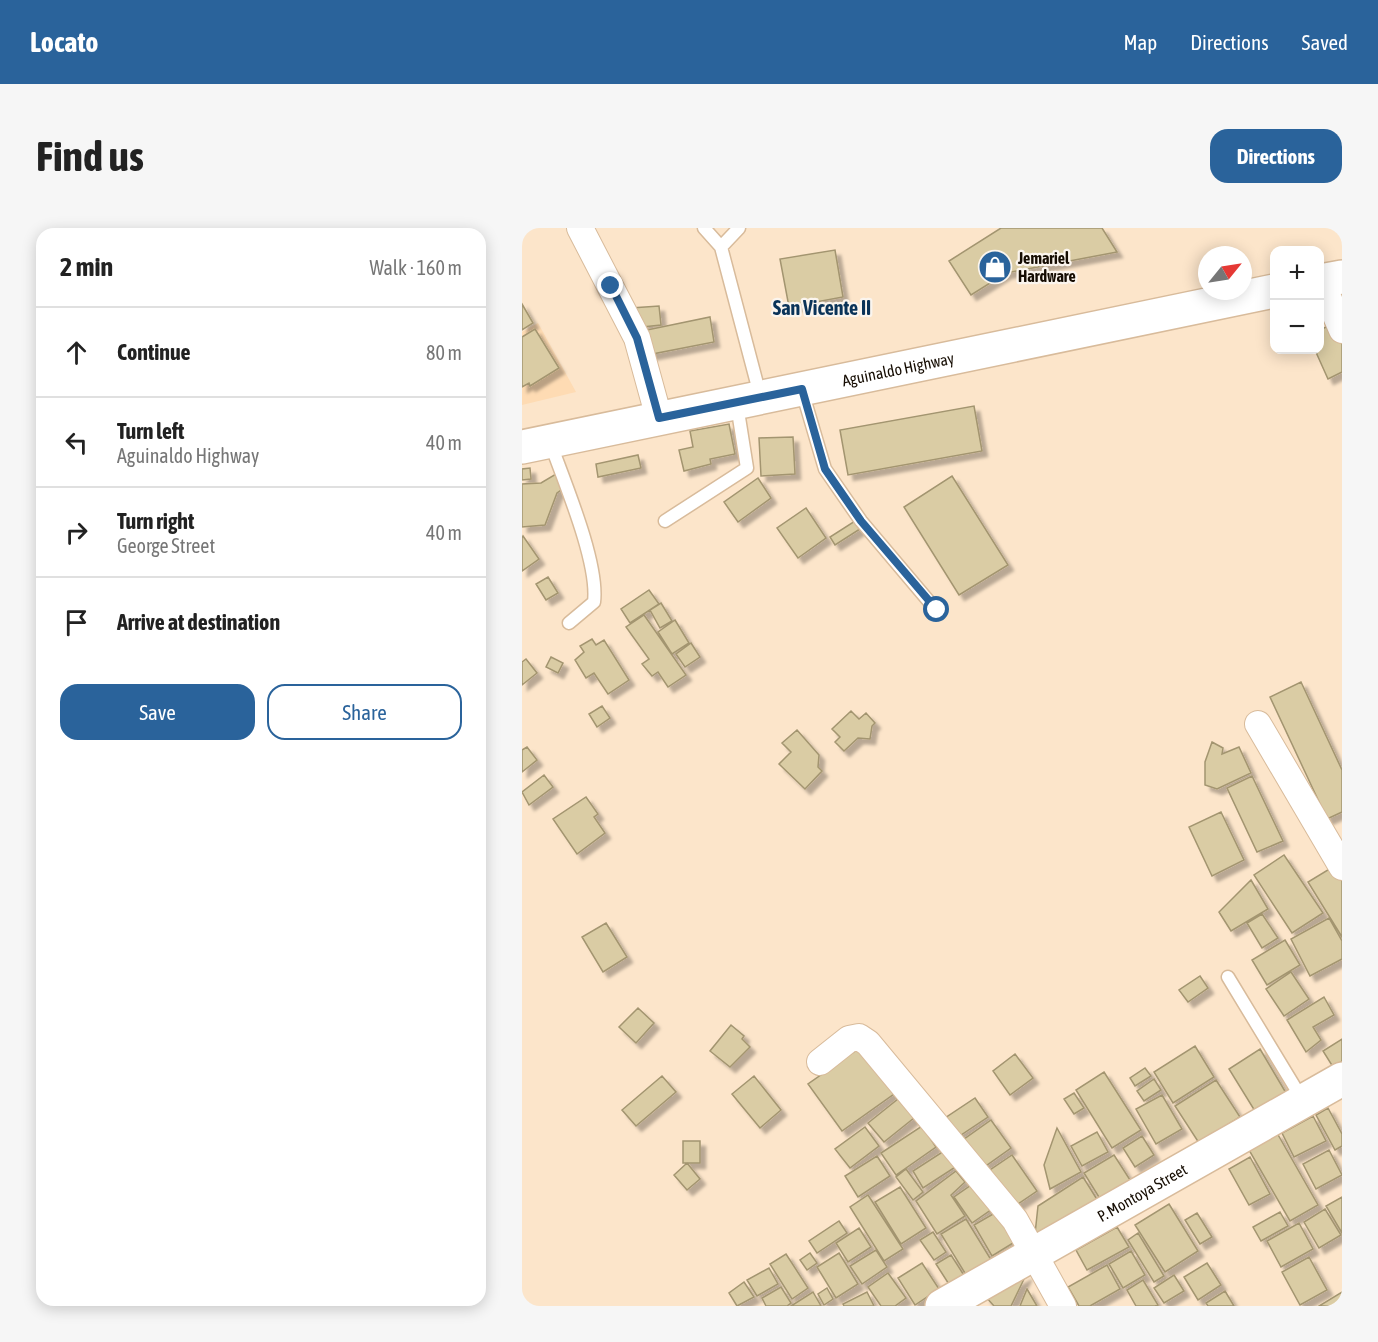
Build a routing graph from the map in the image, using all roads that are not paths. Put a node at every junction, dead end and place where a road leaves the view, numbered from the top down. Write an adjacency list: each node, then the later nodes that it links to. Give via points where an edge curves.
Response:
1 (580, 228): 10 (street, via 637,338)
2 (704, 228): 4 (lane)
3 (739, 228): 4 (lane)
4 (721, 248): 9 (lane)
5 (1328, 279): 7 (street)
6 (1270, 292): 8 (main road, Aguinaldo Highway)
7 (1342, 330)
8 (802, 389): 9 (main road, Aguinaldo Highway); 13 (lane, via 825,469 861,521)
9 (748, 399): 10 (main road, Aguinaldo Highway); 12 (lane, via 747,468)
10 (659, 418): 11 (main road, Aguinaldo Highway)
11 (536, 444): 14 (lane, via 584,538 596,593 594,602)
12 (665, 520)
13 (937, 610)
14 (569, 623)
15 (1258, 724): 16 (street)
16 (1342, 867)
17 (1228, 977): 20 (lane)
18 (820, 1062): 21 (street, via 849,1039 859,1037 868,1043 998,1196)
19 (1342, 1079): 20 (main road, P. Montoya Street)
20 (1303, 1101): 21 (main road, P. Montoya Street)
21 (1035, 1253): 22 (main road, P. Montoya Street); 23 (street)
22 (942, 1306)
23 (1063, 1306)

